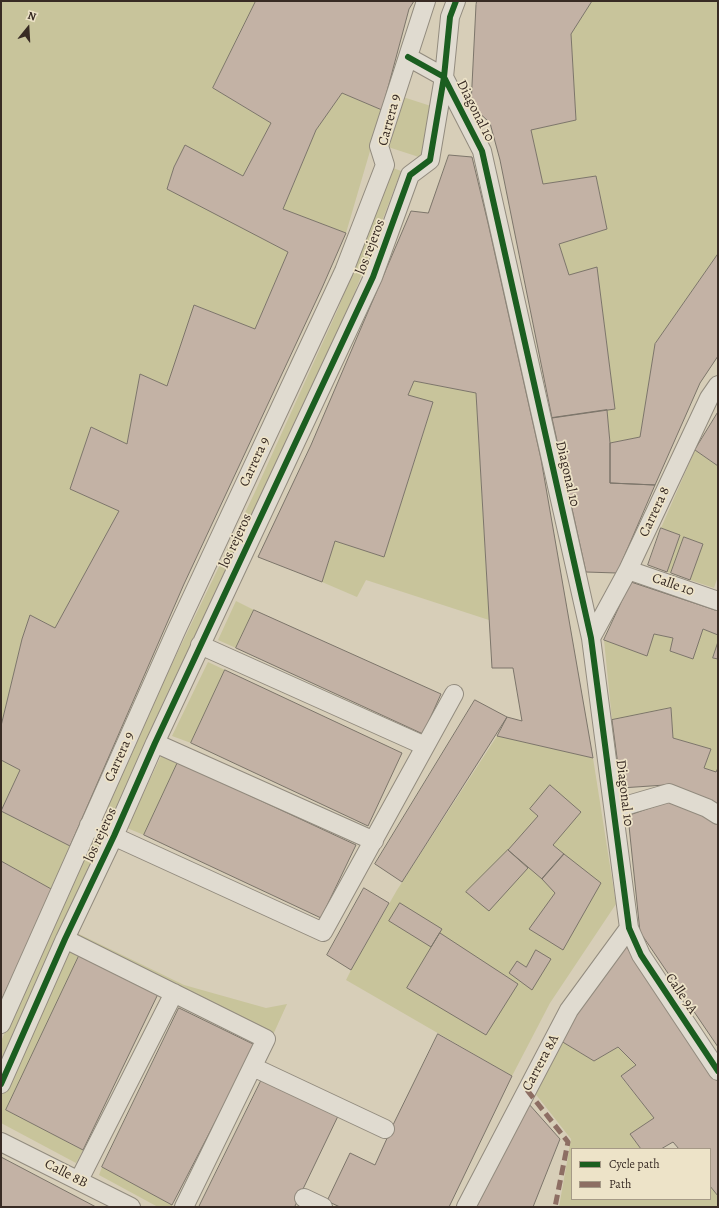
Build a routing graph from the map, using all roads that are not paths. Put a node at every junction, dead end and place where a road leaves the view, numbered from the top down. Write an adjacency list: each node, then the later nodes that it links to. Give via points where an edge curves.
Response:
1 (426, 1): 3 (street, Carrera 9)
2 (456, 1): 4 (street, los rejeros, via 450,17)
3 (408, 57): 4 (street, Diagonal 10); 15 (street, Carrera 9, via 379,146 385,165 344,271 176,631)
4 (444, 77): 8 (street, Diagonal 10, via 482,151); 9 (street, los rejeros, via 430,160 410,175 373,277)
5 (718, 385): 6 (street, Carrera 8, via 708,398)
6 (628, 570): 7 (street, Calle 10); 8 (street, Carrera 8)
7 (718, 601)
8 (591, 638): 13 (street, Diagonal 10)
9 (200, 645): 11 (street, los rejeros); 12 (street)
10 (454, 694): 12 (street)
11 (154, 743): 16 (street, los rejeros); 17 (street)
12 (425, 746): 17 (street)
13 (614, 809): 14 (street, via 669,793); 18 (street, Diagonal 10)
14 (718, 815)
15 (89, 825): 16 (street); 21 (street, Carrera 9)
16 (114, 836): 17 (street, via 323,932); 19 (street, los rejeros)
17 (374, 841)
18 (629, 928): 23 (street, Calle 9A, via 641,955); 32 (street, Carrera 8A, via 569,1010)
19 (65, 940): 20 (street); 24 (street, los rejeros)
20 (174, 992): 22 (street, via 266,1039); 27 (street)
21 (1, 1024)
22 (253, 1067): 25 (street); 30 (street)
23 (718, 1071)
24 (1, 1084)
25 (385, 1129)
26 (1, 1142): 27 (street, Calle 8B)
27 (79, 1180): 29 (street, Calle 8B)
28 (304, 1198): 31 (street)
29 (131, 1207)
30 (184, 1207)
31 (323, 1207)
32 (466, 1207)

